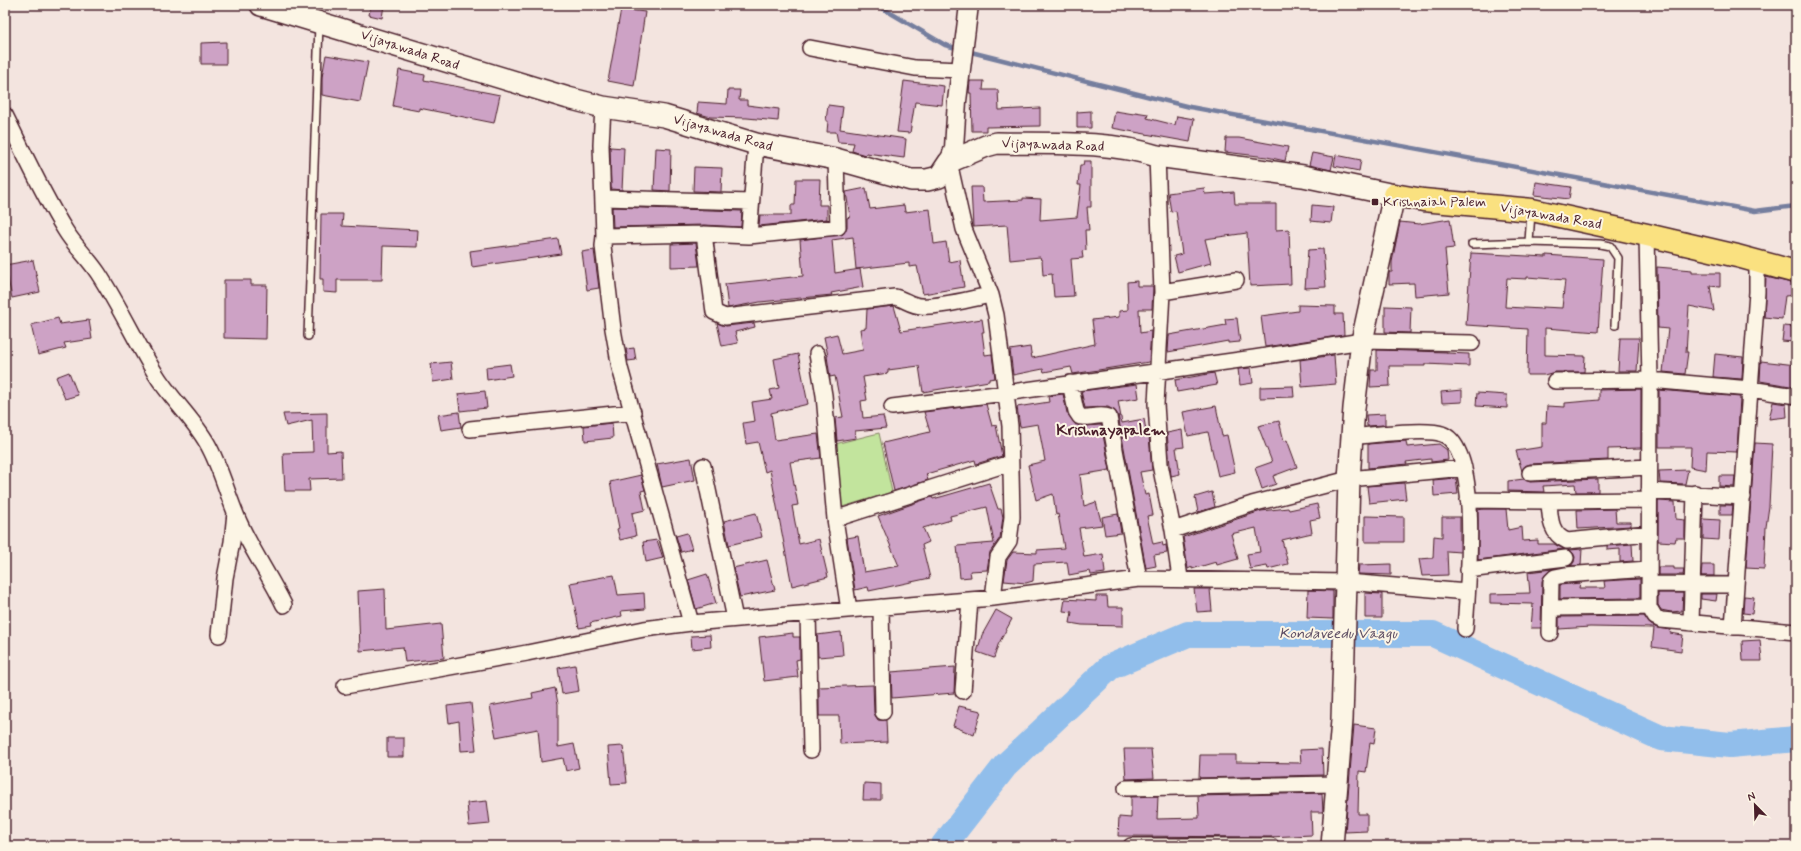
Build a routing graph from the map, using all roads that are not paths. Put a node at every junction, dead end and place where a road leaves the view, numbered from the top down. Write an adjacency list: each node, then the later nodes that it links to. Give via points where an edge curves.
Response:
1 (261, 5): 3 (main road, Vijayawada Road)
2 (969, 12): 5 (street)
3 (319, 22): 6 (main road, Vijayawada Road, via 466,68); 28 (lane)
4 (810, 48): 5 (street, via 915,68)
5 (962, 67): 11 (street, via 954,148)
6 (603, 106): 8 (main road, Vijayawada Road, via 664,116); 13 (street)
7 (5, 115): 54 (street, via 66,231 97,273 170,396 194,422 208,444)
8 (756, 144): 10 (main road, Vijayawada Road); 14 (street)
9 (1157, 156): 11 (main road, Vijayawada Road, via 1136,150 1089,144 998,143); 12 (main road, Vijayawada Road, via 1303,176); 25 (street)
10 (836, 159): 11 (main road, Vijayawada Road, via 911,180 938,177); 19 (street, via 838,227)
11 (949, 162): 26 (street, via 964,229)
12 (1394, 195): 15 (main road, Vijayawada Road); 29 (main road)
13 (603, 198): 14 (street); 18 (street)
14 (751, 202): 19 (street)
15 (1532, 210): 17 (main road, Vijayawada Road); 20 (lane)
16 (704, 234): 18 (street); 19 (street); 26 (street, via 714,312 725,317 895,297 915,305 928,306)
17 (1647, 234): 22 (main road, Vijayawada Road); 33 (street)
18 (604, 236): 40 (street, via 613,329 620,368)
19 (748, 236)
20 (1529, 242): 21 (lane); 27 (lane, via 1610,246 1618,258)
21 (1472, 244)
22 (1757, 261): 23 (main road, Vijayawada Road); 36 (street)
23 (1796, 272)
24 (1236, 280): 25 (street)
25 (1162, 292): 32 (street)
26 (991, 295): 37 (street, via 996,315)
27 (1615, 325)
28 (308, 336)
29 (1362, 341): 30 (street); 32 (street); 42 (main road)
30 (1472, 343)
31 (817, 354): 55 (street, via 824,395)
32 (1158, 371): 35 (street); 56 (street, via 1156,404 1160,464)
33 (1650, 380): 34 (street); 36 (street); 45 (street)
34 (1555, 381)
35 (1070, 383): 37 (street); 64 (street, via 1076,411 1080,417 1109,417)
36 (1750, 389): 38 (street); 51 (street)
37 (1005, 393): 39 (street); 43 (street, via 1010,426)
38 (1796, 396)
39 (892, 407)
40 (633, 412): 41 (street); 79 (street)
41 (470, 428)
42 (1351, 437): 46 (street, via 1428,432 1442,434 1454,442); 48 (main road)
43 (1010, 464): 55 (street); 70 (street, via 1012,517 1009,541 998,557)
44 (703, 466): 78 (street)
45 (1649, 467): 47 (street); 50 (street)
46 (1464, 468): 48 (street); 52 (street)
47 (1530, 473)
48 (1349, 479): 56 (street, via 1266,500); 65 (main road)
49 (1695, 493): 50 (street); 51 (street); 67 (street)
50 (1649, 495): 53 (street); 57 (street)
51 (1743, 497): 68 (street)
52 (1468, 500): 53 (street); 61 (street)
53 (1549, 501): 58 (street, via 1551,525 1559,536)
54 (235, 512): 72 (street); 85 (street)
55 (834, 518): 76 (street)
56 (1173, 530): 63 (street)
57 (1649, 533): 58 (street); 60 (street)
58 (1567, 541): 59 (street)
59 (1566, 558): 61 (street); 62 (street)
60 (1648, 569): 62 (street); 66 (street)
61 (1468, 570): 69 (street)
62 (1564, 575): 74 (street, via 1551,581)
63 (1180, 578): 64 (street); 65 (street)
64 (1138, 579): 70 (street)
65 (1346, 582): 69 (street); 90 (main road, via 1342,720)
66 (1649, 584): 67 (street); 75 (street)
67 (1692, 584): 68 (street); 80 (street)
68 (1736, 585): 81 (street)
69 (1467, 592): 82 (street)
70 (992, 598): 71 (street)
71 (970, 600): 73 (street); 87 (street)
72 (284, 605)
73 (881, 607): 76 (street); 88 (street)
74 (1551, 608): 75 (street); 84 (street)
75 (1649, 608): 80 (street, via 1655,617 1661,620)
76 (850, 610): 77 (street)
77 (808, 613): 78 (street); 89 (street)
78 (735, 619): 79 (street)
79 (691, 623): 86 (street, via 644,629)
80 (1691, 623): 81 (street)
81 (1733, 627): 83 (street)
82 (1465, 629)
83 (1796, 632)
84 (1550, 633)
85 (219, 635)
86 (345, 686)
87 (963, 691)
88 (883, 712)
89 (810, 750)
90 (1337, 784): 91 (street); 94 (main road)
91 (1126, 788)
92 (1131, 846): 93 (street)
93 (1271, 846)
94 (1332, 846)

